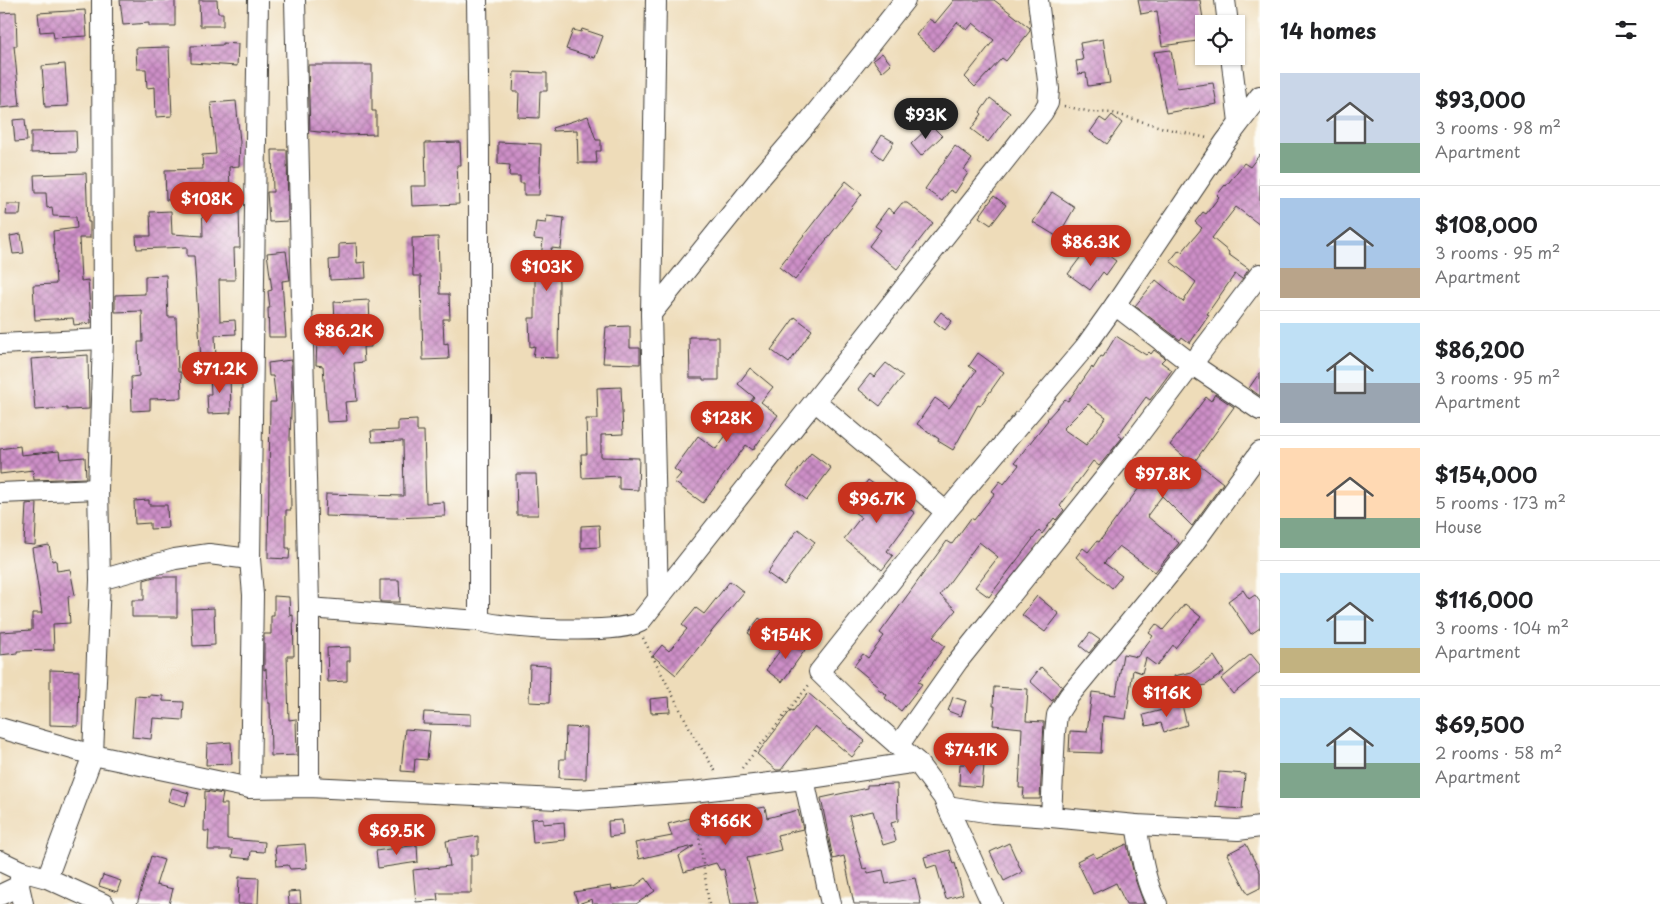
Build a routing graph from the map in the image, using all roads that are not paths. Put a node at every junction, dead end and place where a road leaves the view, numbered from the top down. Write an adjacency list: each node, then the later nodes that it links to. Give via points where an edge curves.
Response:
1 (102, 0): 16 (street)
2 (258, 0): 25 (street)
3 (295, 0): 28 (street)
4 (476, 0): 29 (street)
5 (656, 0): 15 (street)
6 (905, 0): 15 (street)
7 (1038, 0): 19 (street, via 1048,77 1048,103 1043,112)
8 (1225, 0): 9 (street)
9 (1227, 15)
10 (1233, 65): 12 (street)
11 (1260, 96): 12 (street)
12 (1239, 122): 14 (street)
13 (1260, 274): 18 (street)
14 (1115, 305): 18 (street); 24 (street, via 1086,347)
15 (651, 314): 27 (street)
16 (103, 339): 17 (street); 22 (street)
17 (0, 344)
18 (1193, 365): 20 (street); 31 (street, via 958,661)
19 (815, 401): 24 (street); 27 (street)
20 (1260, 410)
21 (1260, 452): 38 (street, via 1189,550 1057,715)
22 (98, 489): 23 (street); 26 (street)
23 (0, 493)
24 (946, 512): 31 (street, via 819,672)
25 (250, 559): 26 (street, via 209,554 175,559); 36 (street, via 253,595)
26 (100, 580): 32 (street)
27 (658, 600): 29 (street, via 642,620 620,628 567,629)
28 (309, 608): 29 (street); 35 (street)
29 (479, 622)
30 (0, 728): 32 (street)
31 (898, 746): 33 (street)
32 (93, 756): 36 (street); 42 (street)
33 (917, 762): 34 (street); 37 (street)
34 (804, 779): 35 (street, via 692,792 577,800); 46 (street)
35 (309, 787): 36 (street)
36 (250, 788)
37 (947, 806): 38 (street, via 992,813); 47 (street)
38 (1052, 816): 39 (street)
39 (1136, 825): 40 (street, via 1238,830); 48 (street, via 1144,871)
40 (1260, 827)
41 (0, 861): 43 (street)
42 (47, 878): 43 (street); 45 (street)
43 (21, 887): 44 (street)
44 (0, 895)
45 (104, 904)
46 (831, 904)
47 (992, 904)
48 (1157, 904)

